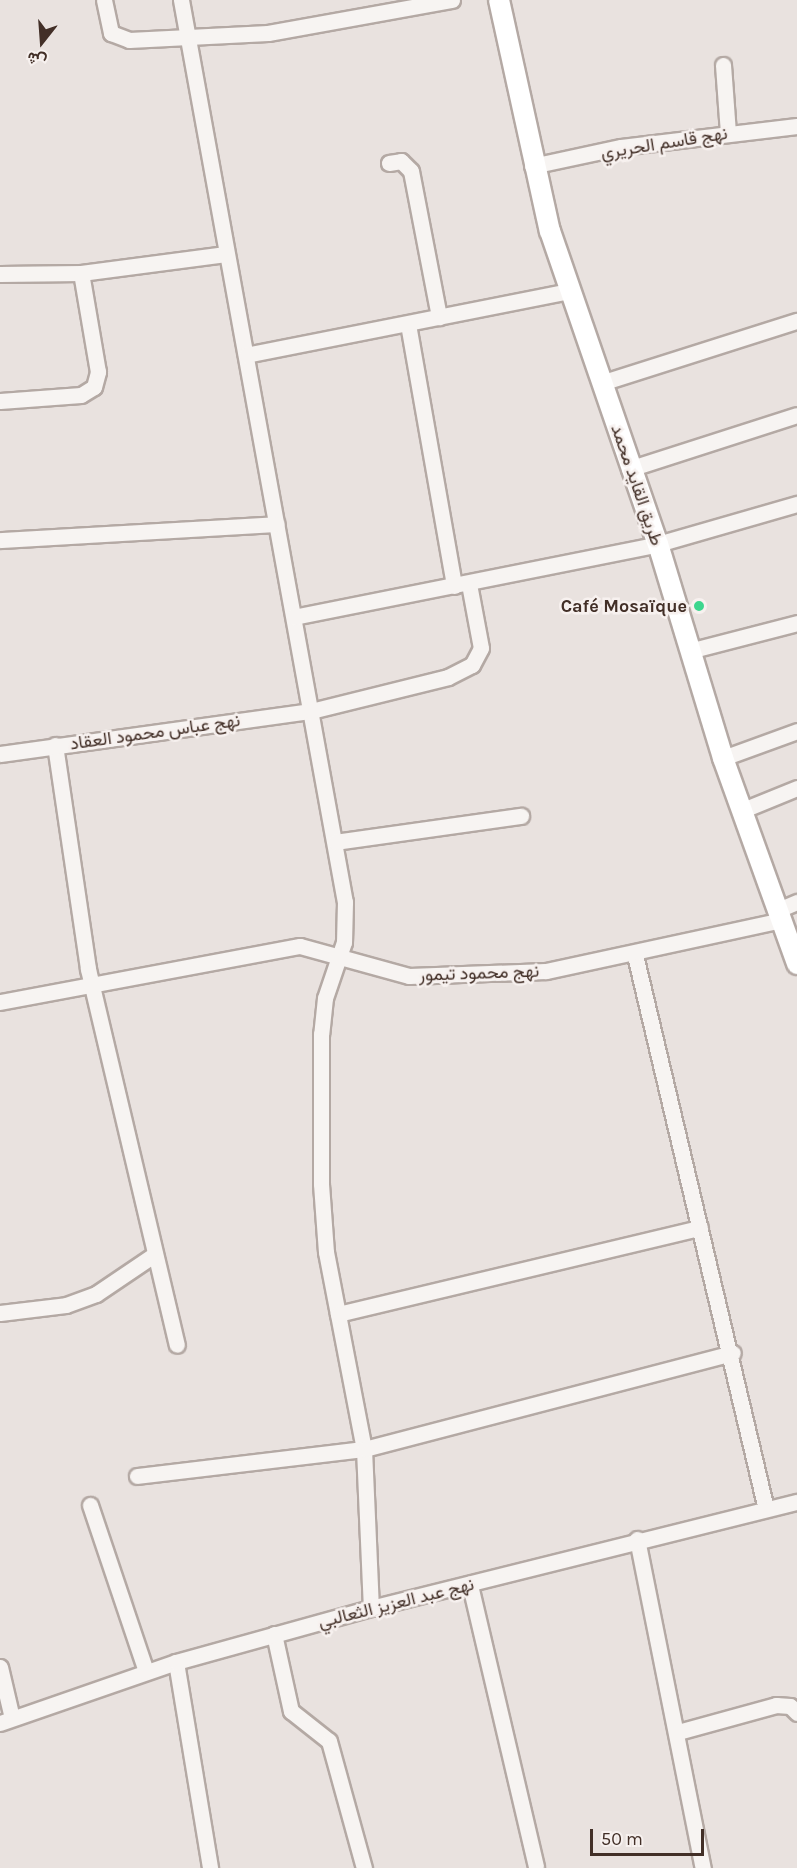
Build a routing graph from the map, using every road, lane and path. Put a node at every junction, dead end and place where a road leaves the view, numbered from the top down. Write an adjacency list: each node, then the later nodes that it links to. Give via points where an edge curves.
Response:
1 (104, 0): 5 (street, via 114,36)
2 (181, 0): 5 (street)
3 (452, 0): 5 (street, via 327,25)
4 (502, 1): 10 (main road, طريق القايد محمد)
5 (185, 39): 11 (street)
6 (723, 65): 8 (street)
7 (797, 126): 8 (street, نهج قاسم الحريري)
8 (728, 132): 10 (street, نهج قاسم الحريري)
9 (389, 163): 15 (street, via 401,161 411,171)
10 (532, 166): 14 (main road, طريق القايد محمد)
11 (226, 254): 12 (street); 18 (street)
12 (81, 273): 13 (street); 20 (street, via 98,372 94,387 81,395)
13 (0, 274)
14 (569, 291): 15 (street); 19 (main road, طريق القايد محمد)
15 (439, 317): 17 (street)
16 (797, 321): 19 (street)
17 (408, 324): 18 (street); 27 (street, نهج عباس محمود العقاد)
18 (246, 355): 24 (street)
19 (601, 383): 22 (main road, طريق القايد محمد)
20 (0, 401)
21 (797, 415): 22 (street)
22 (629, 469): 26 (main road, طريق القايد محمد)
23 (797, 504): 26 (street)
24 (277, 524): 25 (street); 28 (street)
25 (0, 540)
26 (658, 544): 27 (street); 30 (main road, طريق القايد محمد)
27 (462, 585): 28 (street); 31 (street, نهج عباس محمود العقاد, via 481,648 472,665 448,677)
28 (294, 617): 31 (street)
29 (797, 623): 30 (street)
30 (689, 651): 35 (main road, طريق القايد محمد)
31 (311, 711): 33 (street, نهج عباس محمود العقاد); 39 (street)
32 (797, 730): 35 (street)
33 (55, 745): 34 (street, نهج عباس محمود العقاد); 45 (street)
34 (0, 754)
35 (723, 758): 37 (main road, طريق القايد محمد)
36 (797, 788): 37 (street)
37 (743, 810): 41 (main road, طريق القايد محمد)
38 (521, 816): 39 (street)
39 (335, 842): 43 (street, via 347,927)
40 (797, 902): 41 (street, نهج محمود تيمور)
41 (780, 915): 42 (street, نهج محمود تيمور); 44 (main road, طريق القايد محمد)
42 (635, 955): 43 (street, نهج محمود تيمور, via 472,977 409,976); 47 (street)
43 (338, 958): 45 (street, نهج محمود تيمور, via 306,946 262,949); 50 (street, via 325,998 320,1108 327,1252)
44 (797, 964)
45 (93, 987): 46 (street, نهج محمود تيمور); 48 (street)
46 (0, 1002)
47 (700, 1228): 50 (street); 52 (street)
48 (155, 1254): 49 (street, via 96,1294 66,1305); 51 (street)
49 (0, 1313)
50 (338, 1314): 53 (street)
51 (177, 1345)
52 (733, 1353): 53 (street); 57 (street)
53 (364, 1449): 54 (street); 60 (street)
54 (137, 1476)
55 (797, 1502): 57 (street, نهج عبد العزيز الثعالبي)
56 (90, 1505): 64 (street)
57 (766, 1509): 58 (street, نهج عبد العزيز الثعالبي)
58 (637, 1539): 59 (street, نهج عبد العزيز الثعالبي); 67 (street)
59 (470, 1585): 60 (street, نهج عبد العزيز الثعالبي); 68 (street)
60 (371, 1608): 61 (street, نهج عبد العزيز الثعالبي)
61 (274, 1634): 62 (street, نهج عبد العزيز الثعالبي); 70 (street, via 291,1711 328,1741)
62 (176, 1662): 64 (street, نهج عبد العزيز الثعالبي); 69 (street)
63 (0, 1667): 66 (street)
64 (147, 1671): 66 (street, نهج عبد العزيز الثعالبي)
65 (797, 1713): 67 (street, via 790,1706 776,1705)
66 (6, 1720)
67 (678, 1732): 71 (street)
68 (536, 1866)
69 (210, 1868)
70 (364, 1868)
71 (703, 1868)

